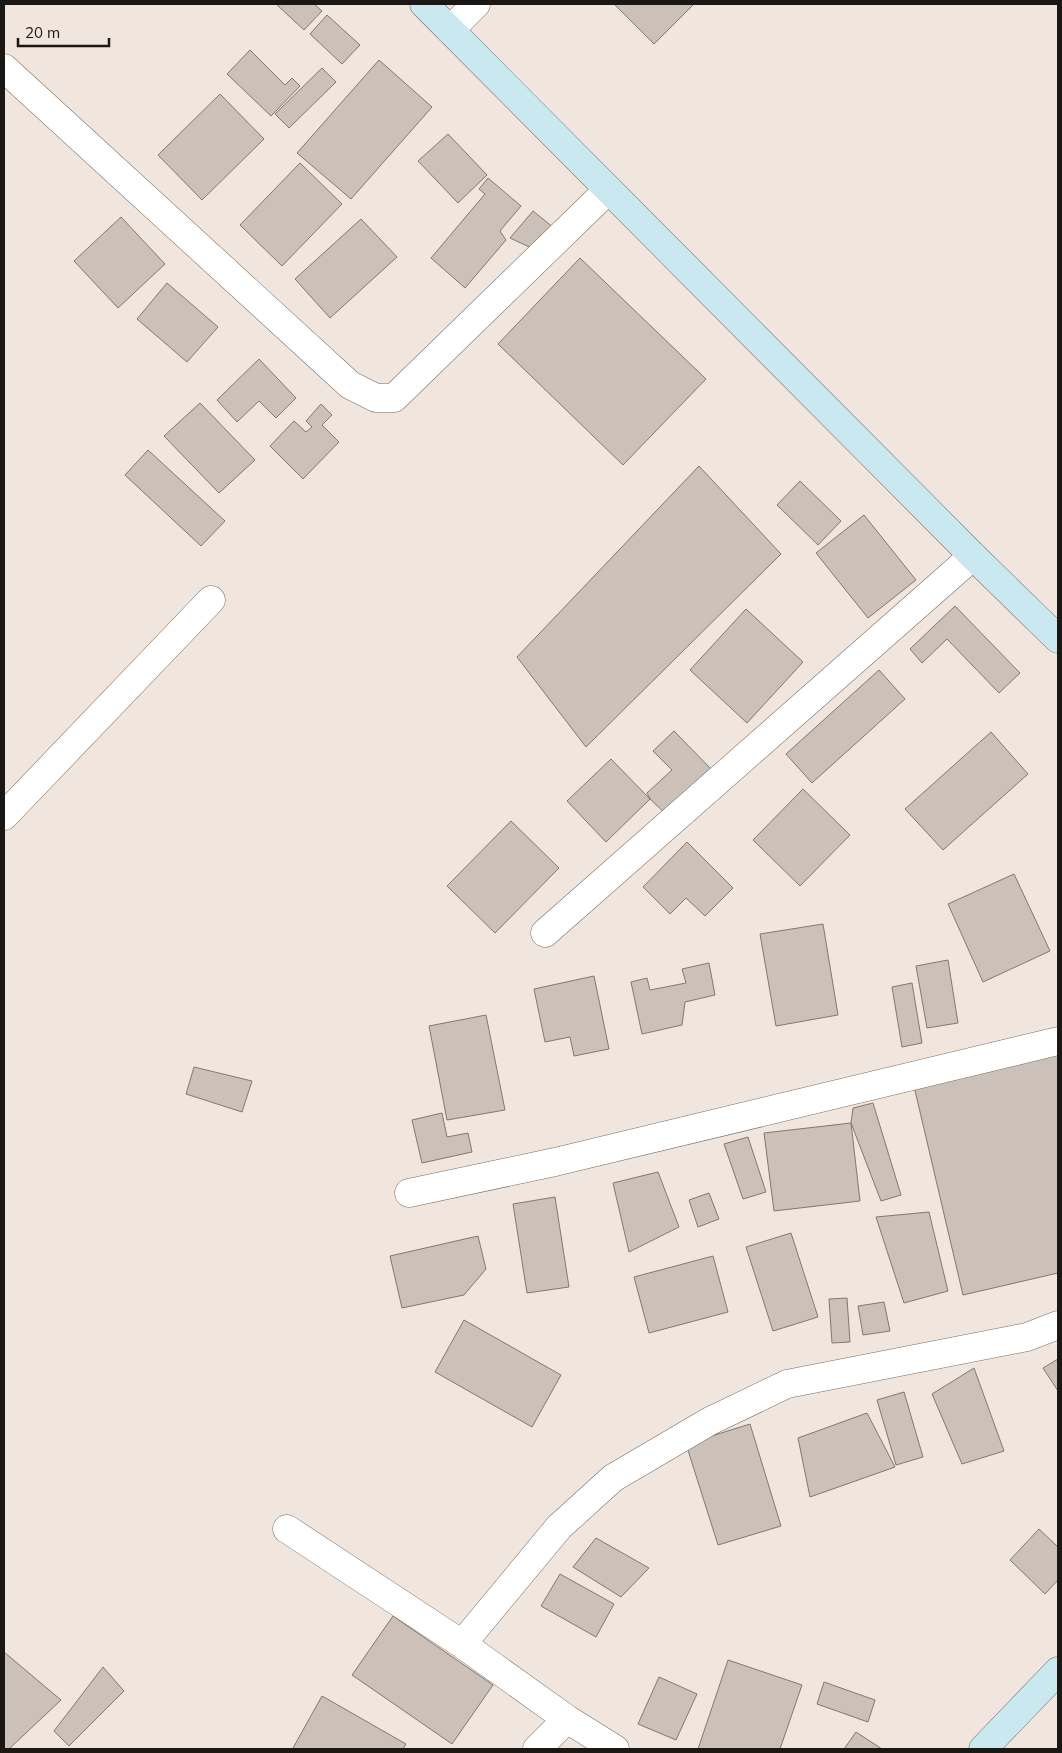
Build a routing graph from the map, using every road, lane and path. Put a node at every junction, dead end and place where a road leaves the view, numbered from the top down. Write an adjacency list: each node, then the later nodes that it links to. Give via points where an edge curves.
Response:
1 (424, 4): 3 (street)
2 (476, 4): 3 (street)
3 (450, 30): 5 (street)
4 (4, 68): 5 (street, via 350,385 376,398 394,398)
5 (608, 190): 6 (street)
6 (973, 556): 8 (street); 10 (street)
7 (210, 600): 9 (street)
8 (1058, 639)
9 (4, 816)
10 (545, 933)
11 (1058, 1041): 12 (street, via 555,1162)
12 (409, 1193)
13 (1058, 1325): 15 (street, via 1027,1337 786,1384 710,1421 613,1478 553,1534)
14 (287, 1529): 15 (street)
15 (462, 1644): 17 (street)
16 (1058, 1671): 20 (street)
17 (567, 1719): 18 (street); 19 (street)
18 (537, 1749)
19 (614, 1749)
20 (983, 1749)

